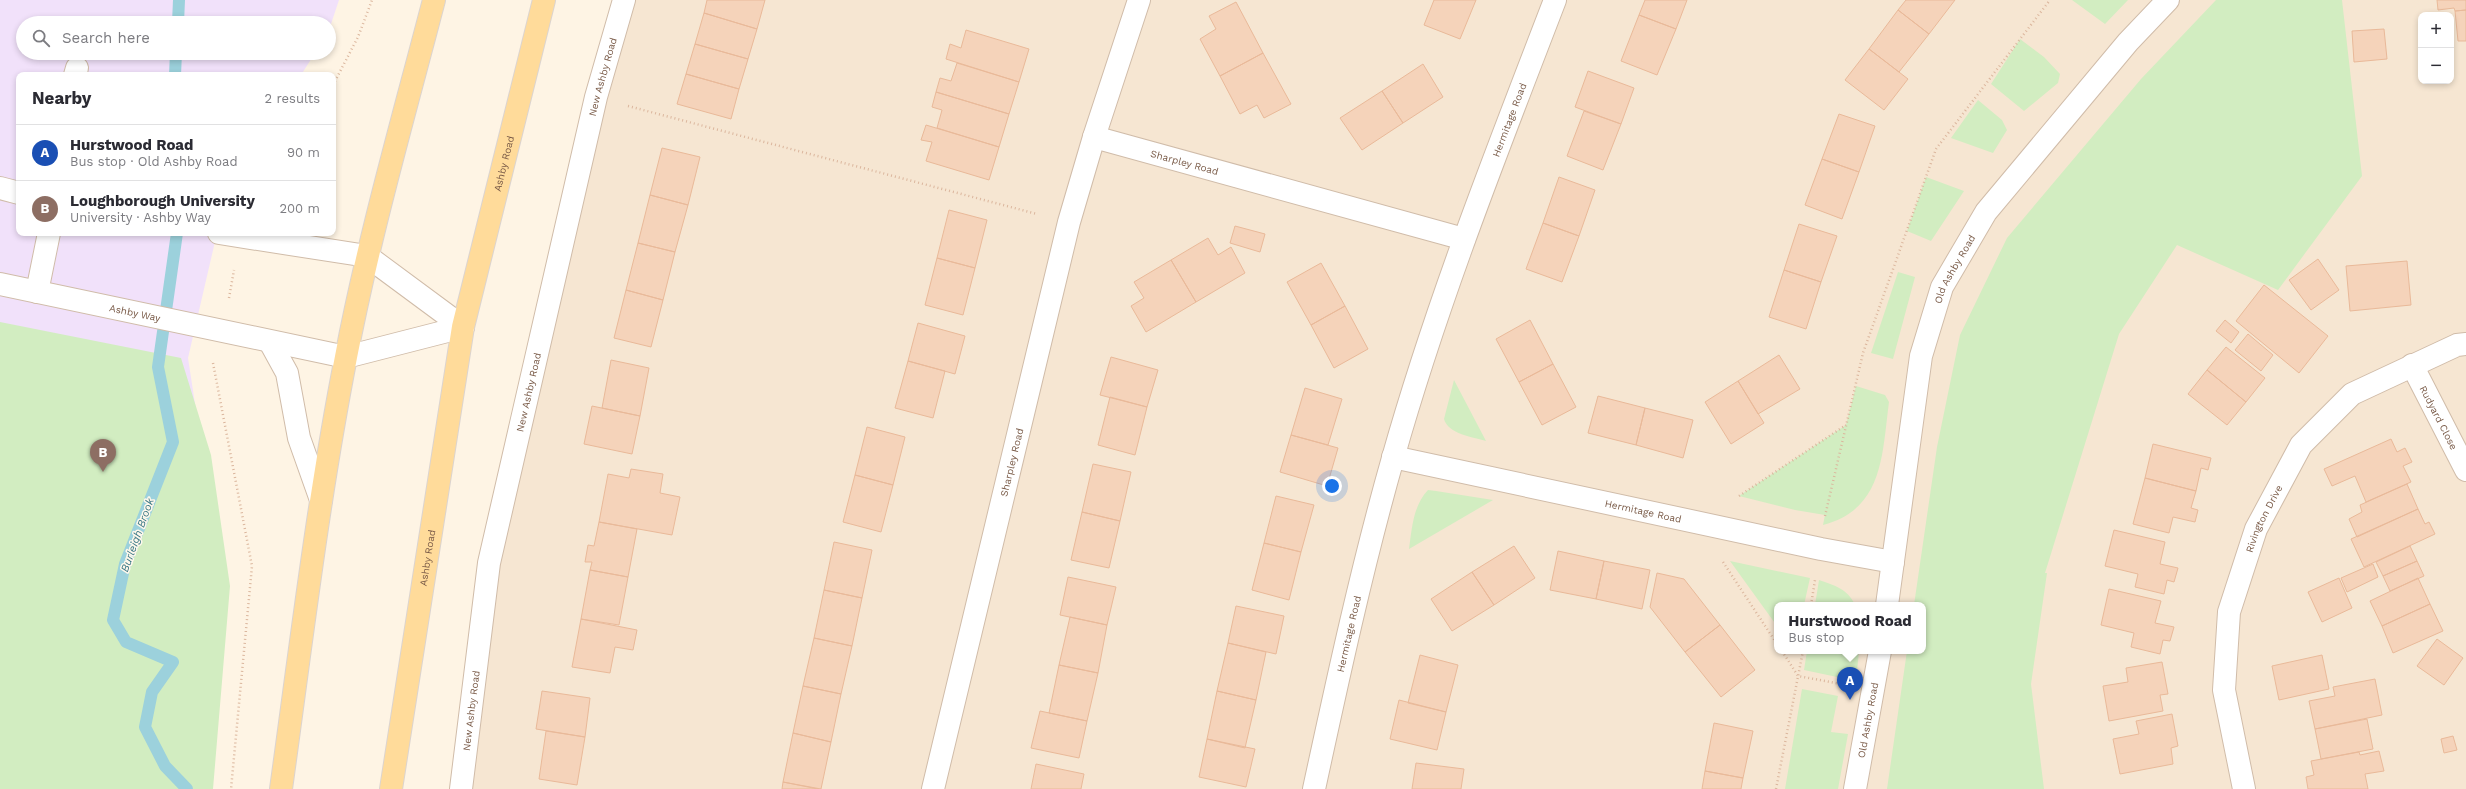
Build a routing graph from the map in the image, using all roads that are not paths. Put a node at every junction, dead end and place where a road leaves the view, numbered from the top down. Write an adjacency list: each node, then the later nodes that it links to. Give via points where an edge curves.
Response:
1 (434, 0): 13 (main road)
2 (544, 0): 16 (main road, Ashby Road)
3 (624, 0): 29 (street, New Ashby Road, via 596,97 489,563)
4 (1139, 0): 7 (street, Sharpley Road)
5 (1555, 0): 12 (street, Hermitage Road)
6 (2168, 0): 24 (street, Old Ashby Road, via 2128,42 1986,212 1942,286 1921,356)
7 (1094, 137): 12 (street, Sharpley Road); 30 (street, Sharpley Road, via 1069,222)
8 (0, 188): 9 (street)
9 (16, 192)
10 (48, 236): 15 (street)
11 (236, 236): 13 (street)
12 (1464, 239): 21 (street, Hermitage Road)
13 (367, 256): 16 (street); 19 (main road)
14 (0, 284): 15 (street, Ashby Way)
15 (37, 292): 17 (street, Ashby Way)
16 (463, 327): 19 (street); 28 (main road, Ashby Road)
17 (270, 342): 19 (street, Ashby Way); 23 (street, via 287,374 299,438)
18 (2466, 344): 20 (street, Rivington Drive)
19 (346, 357): 23 (main road)
20 (2412, 365): 22 (street, Rudyard Close); 33 (street, Rivington Drive, via 2352,394 2301,445 2256,529 2229,612 2224,690)
21 (1393, 457): 24 (street, Hermitage Road, via 1821,549); 31 (street, Hermitage Road, via 1349,625)
22 (2466, 470)
23 (321, 500): 27 (main road)
24 (1893, 562): 25 (street, Old Ashby Road)
25 (1887, 602)
26 (1880, 654): 32 (street, Old Ashby Road, via 1875,691)
27 (281, 789)
28 (391, 789)
29 (461, 789)
30 (933, 789)
31 (1314, 789)
32 (1855, 789)
33 (2244, 789)

